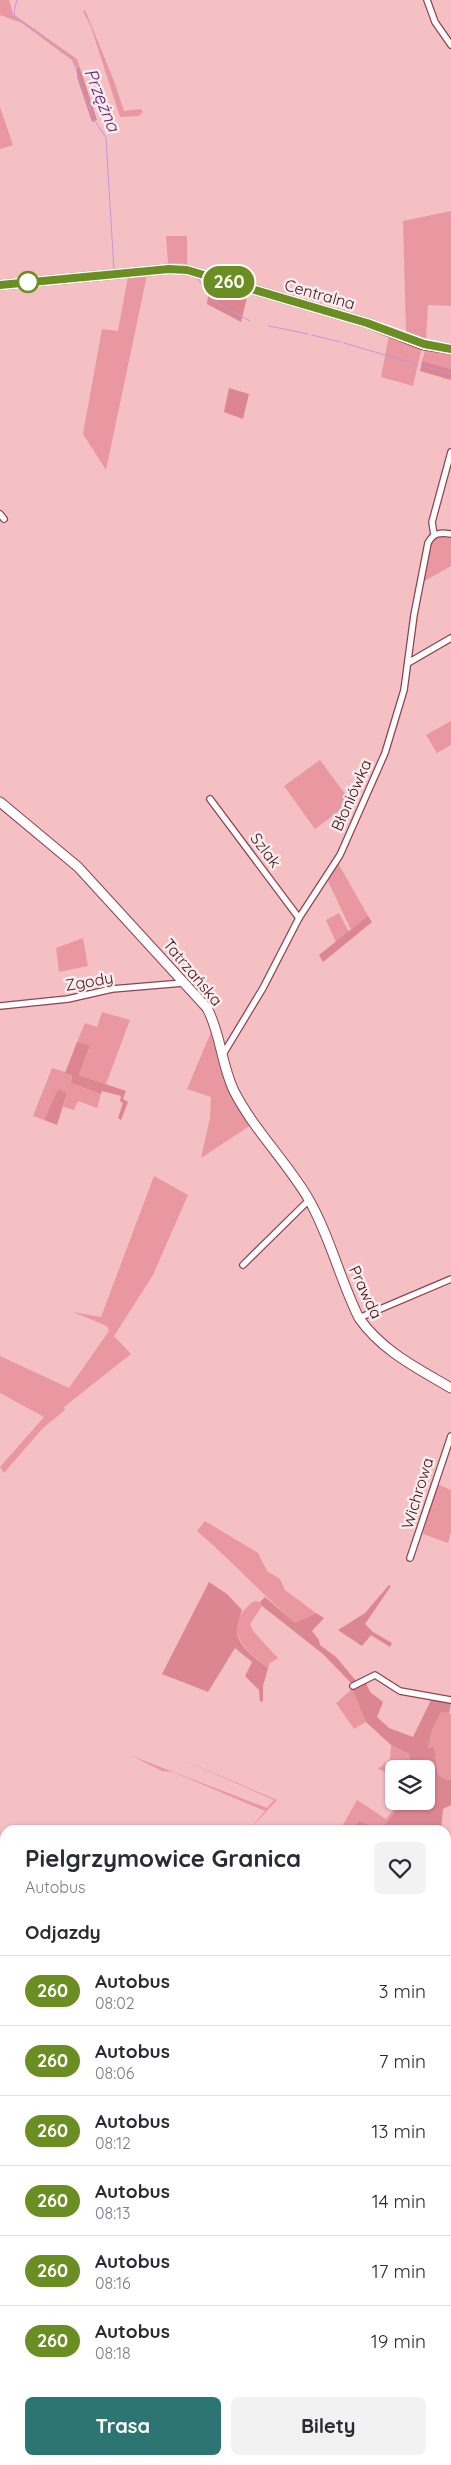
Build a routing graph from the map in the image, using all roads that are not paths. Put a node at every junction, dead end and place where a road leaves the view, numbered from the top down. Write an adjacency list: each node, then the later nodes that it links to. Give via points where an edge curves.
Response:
1 (427, 0): 2 (street, via 435,22)
2 (451, 45)
3 (0, 285): 4 (street, Centralna, via 187,270 367,323 424,344)
4 (451, 349)
5 (451, 452): 9 (street, Błoniówka, via 432,522)
6 (0, 514): 7 (street)
7 (4, 519)
8 (451, 534): 9 (street, via 441,532)
9 (434, 535): 11 (street, Błoniówka, via 428,543)
10 (451, 638): 11 (street)
11 (408, 663): 14 (street, Błoniówka, via 400,706 385,753 340,855)
12 (210, 799): 14 (street, Szlak)
13 (0, 802): 15 (street, Tatrzańska, via 78,867)
14 (299, 918): 17 (street, Błoniówka, via 263,988)
15 (183, 983): 16 (street, Zgody, via 112,989 68,999); 17 (street, Tatrzańska, via 211,1016)
16 (0, 1006)
17 (221, 1058): 18 (street, Tatrzańska, via 243,1107)
18 (309, 1200): 19 (street); 21 (street, Prawda)
19 (243, 1266)
20 (451, 1279): 21 (street)
21 (359, 1318): 22 (street, Prawda, via 373,1336 396,1355)
22 (451, 1388)
23 (451, 1436): 24 (street, Wichrowa)
24 (410, 1558)
25 (352, 1686): 26 (street, via 375,1675 400,1691)
26 (451, 1700)

